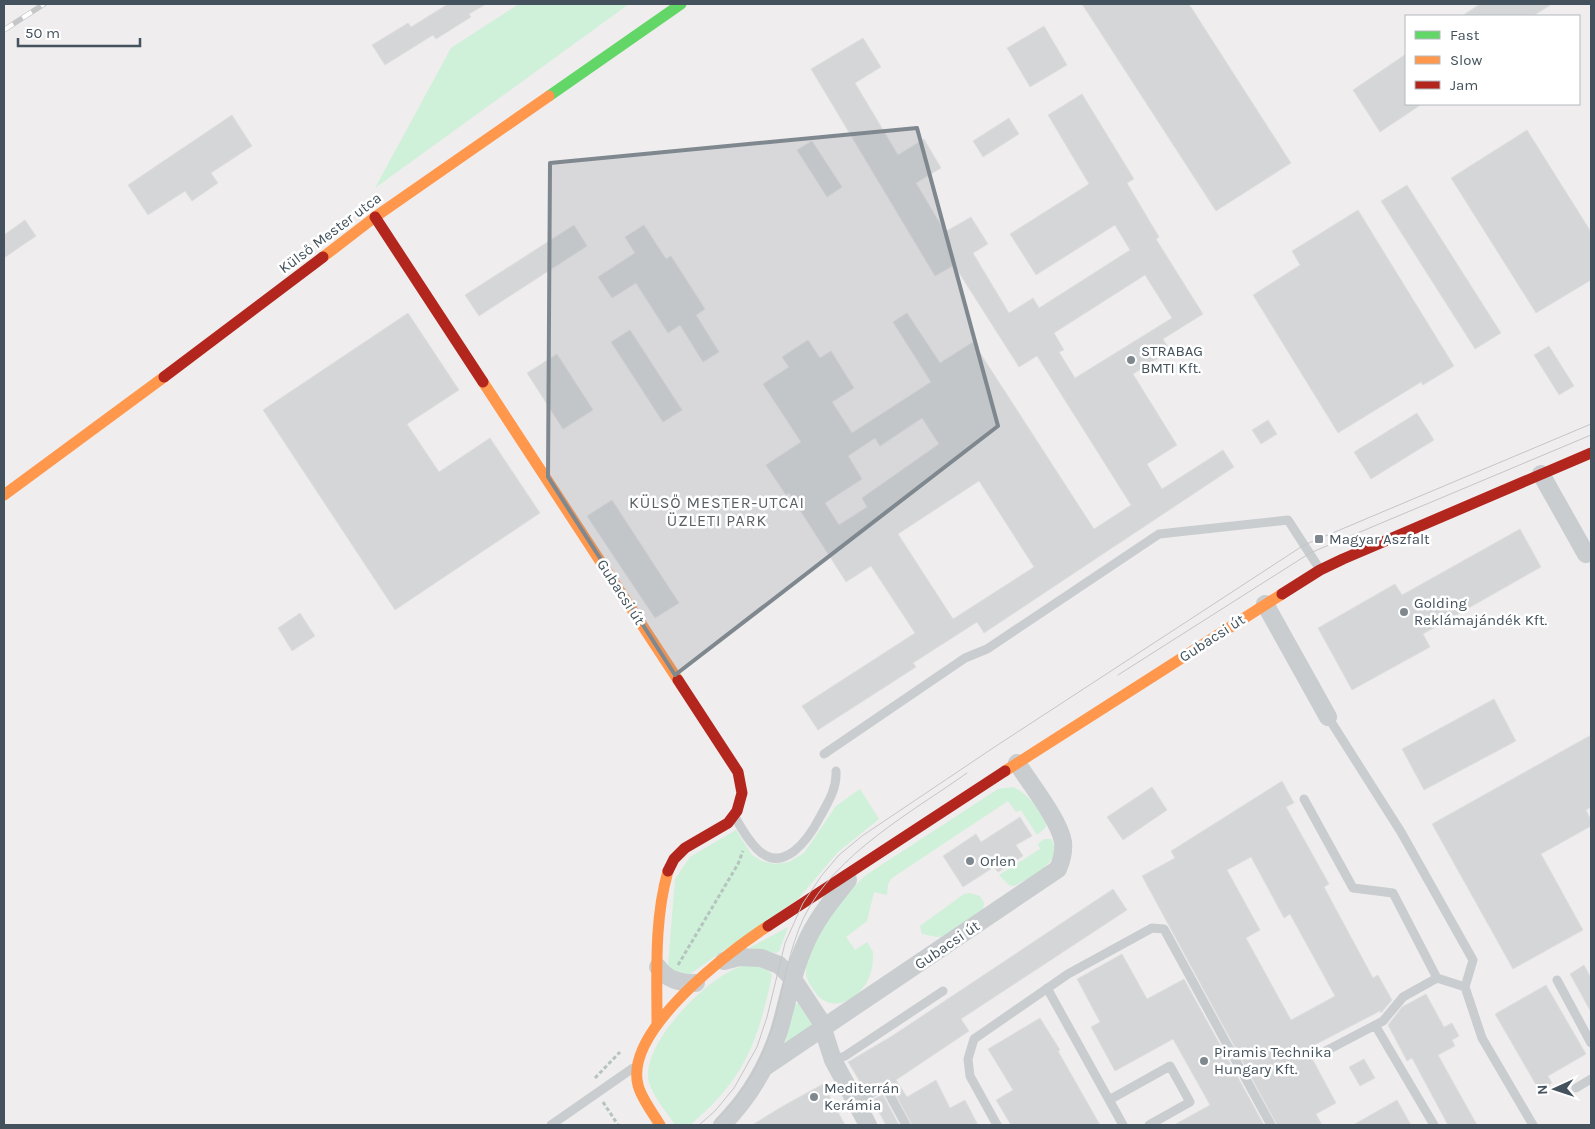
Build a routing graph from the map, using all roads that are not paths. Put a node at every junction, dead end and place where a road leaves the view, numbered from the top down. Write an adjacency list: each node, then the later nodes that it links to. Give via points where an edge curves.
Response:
1 (681, 4): 2 (street, Külső Mester utca)
2 (375, 217): 5 (street, Külső Mester utca); 14 (street, Gubacsi út, via 738,772 743,798)
3 (1591, 453): 4 (street, Gubacsi út)
4 (1541, 474): 6 (street); 7 (street, Gubacsi út)
5 (4, 495)
6 (1586, 554)
7 (1320, 570): 8 (street, Gubacsi út); 10 (lane, via 1288,520 1159,534 987,649 965,658)
8 (1265, 604): 9 (street); 11 (street, Gubacsi út)
9 (1328, 717): 22 (lane, via 1401,832 1473,960)
10 (824, 754)
11 (1017, 763): 15 (street, Gubacsi út); 27 (street, Gubacsi út, via 1059,828 1063,856 1058,868)
12 (836, 771): 14 (lane, via 836,786 812,833 794,852 784,857 770,857 756,849)
13 (1304, 799): 18 (lane, via 1353,888 1393,893)
14 (734, 817): 17 (street, Gubacsi út, via 672,861 663,888)
15 (857, 868): 16 (street, Gubacsi út, via 759,932); 19 (street, Gubacsi út, via 818,920)
16 (722, 961): 19 (street, via 739,957 761,958 779,965); 21 (street, Gubacsi út)
17 (658, 967): 21 (street, via 664,976 672,980); 25 (street, Gubacsi út)
18 (1437, 978): 22 (lane); 26 (lane, via 1403,997 1383,1021)
19 (793, 979): 27 (street); 32 (street, Gubacsi út)
20 (1557, 980): 28 (lane)
21 (696, 983): 25 (street, Gubacsi út)
22 (1465, 987): 47 (lane, via 1482,1038)
23 (1047, 988): 35 (lane); 42 (lane, via 974,1039 968,1059 970,1076); 45 (lane, via 1152,928 1164,929)
24 (943, 991): 30 (lane)
25 (657, 1023): 31 (street, Gubacsi út, via 646,1040)
26 (1375, 1025): 29 (lane); 46 (lane)
27 (824, 1028): 30 (street); 32 (street, Gubacsi út)
28 (1591, 1043)
29 (1320, 1054)
30 (833, 1060): 36 (street)
31 (638, 1065): 37 (lane); 38 (street, Gubacsi út, via 638,1086)
32 (765, 1067): 39 (street, Gubacsi út, via 752,1091)
33 (1591, 1079): 34 (lane)
34 (1576, 1088)
35 (1109, 1100): 43 (lane); 44 (lane, via 1170,1066 1190,1102)
36 (855, 1102): 40 (street); 41 (lane, via 881,1088 887,1090)
37 (551, 1125)
38 (660, 1125)
39 (722, 1125)
40 (868, 1125)
41 (906, 1125)
42 (997, 1125)
43 (1123, 1125)
44 (1149, 1125)
45 (1271, 1125)
46 (1434, 1125)
47 (1533, 1125)

